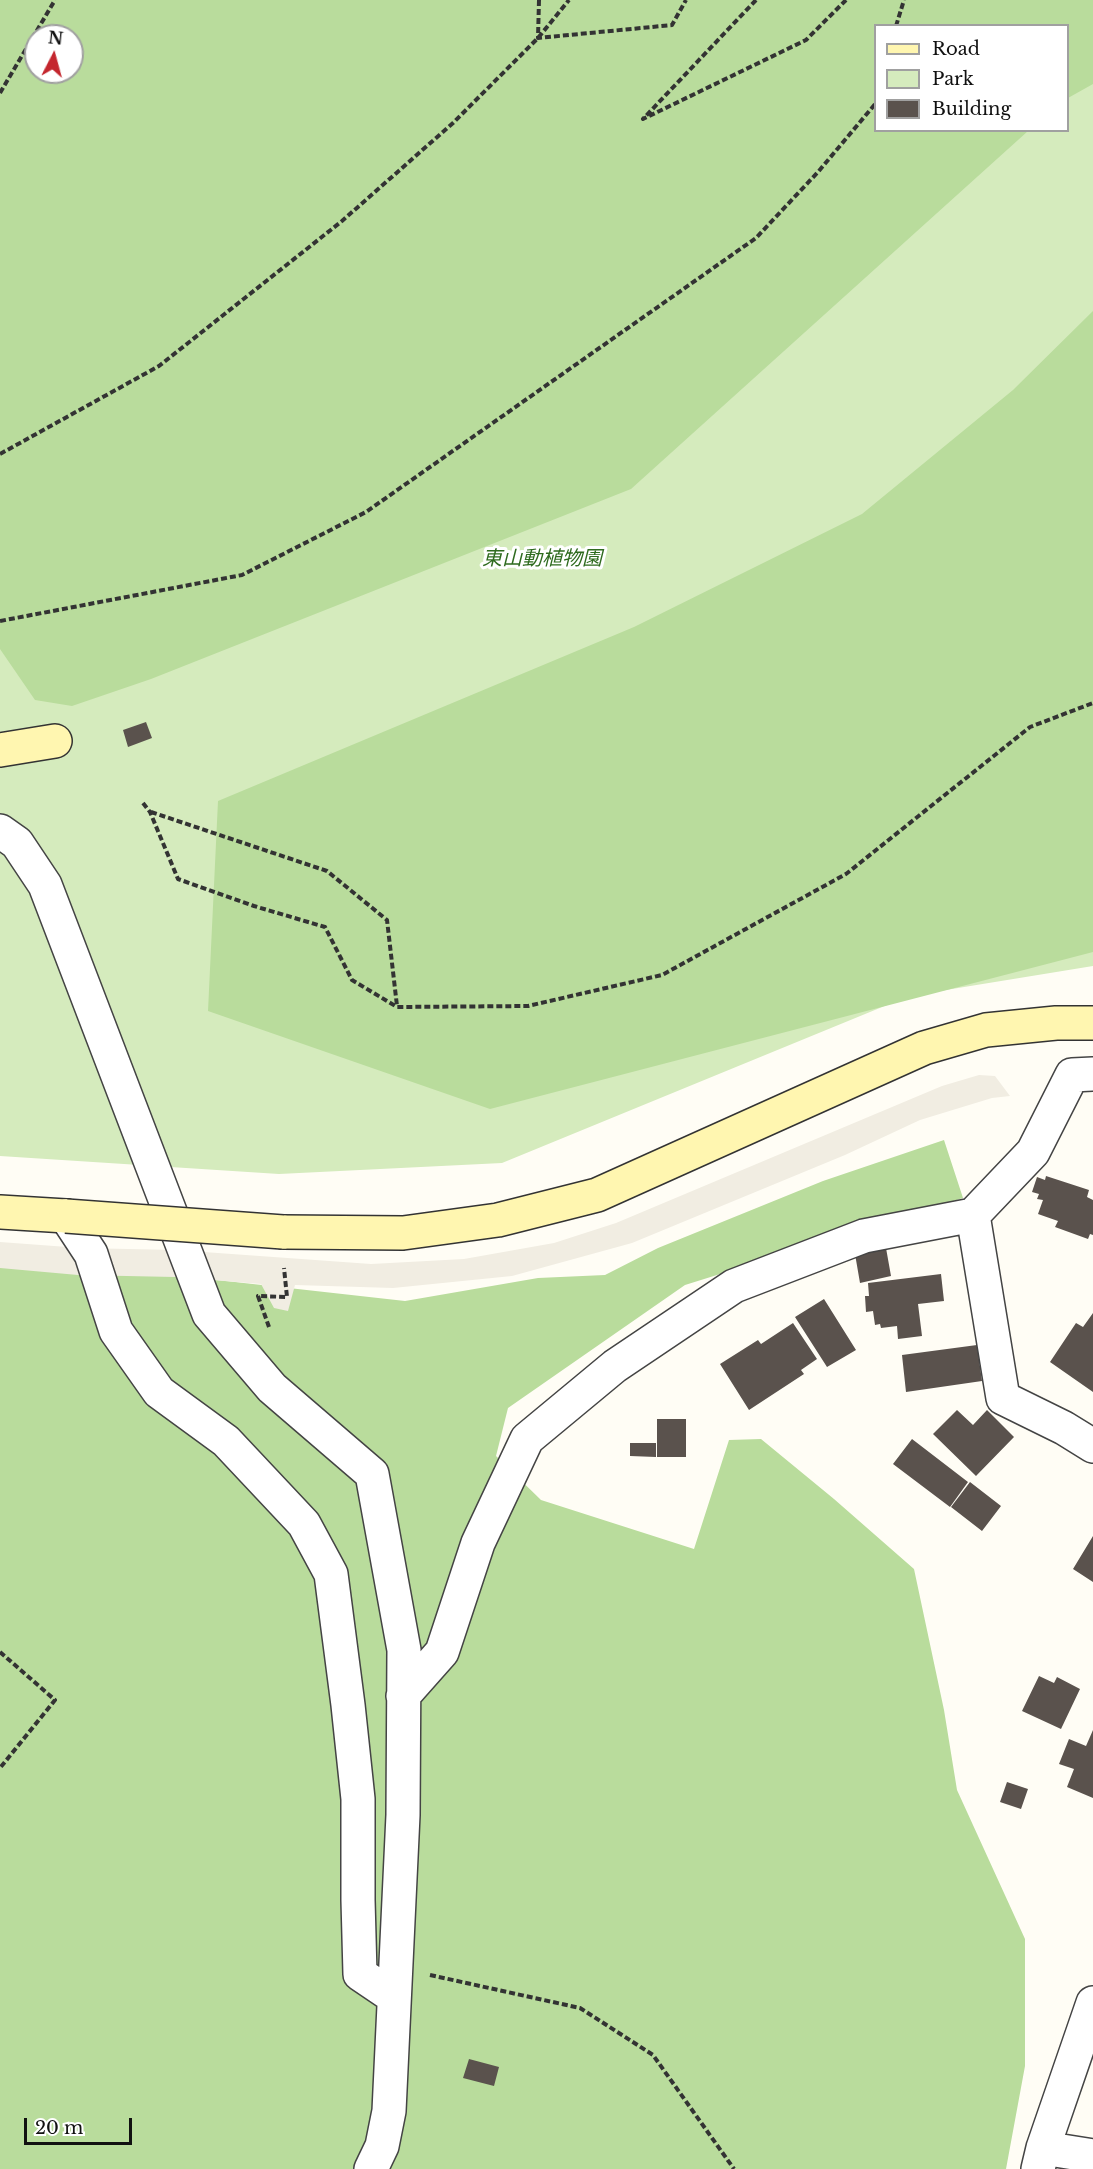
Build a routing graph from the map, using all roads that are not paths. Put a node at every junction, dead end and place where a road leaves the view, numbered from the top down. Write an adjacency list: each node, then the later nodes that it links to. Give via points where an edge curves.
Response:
1 (55, 741): 2 (street)
2 (0, 750)
3 (0, 831): 10 (street, via 17,843 45,885 210,1314 272,1388 372,1474 404,1650)
4 (1093, 1023): 8 (street, bridge, via 986,1030 924,1048 597,1195 498,1220 403,1233 283,1232)
5 (1093, 1074): 7 (street, via 1072,1075 1034,1152)
6 (0, 1212): 8 (street)
7 (973, 1215): 9 (street, via 1003,1398); 10 (street, via 864,1236 734,1286 615,1366 527,1439 478,1543 442,1652)
8 (66, 1216): 11 (street, via 92,1254 116,1331 159,1392 226,1441 304,1524 331,1574 358,1800 360,1974)
9 (1093, 1446)
10 (404, 1696): 11 (street)
11 (395, 1983): 15 (street, via 389,2112 382,2146)
12 (1093, 2002): 14 (street)
13 (1093, 2156): 14 (street)
14 (1040, 2159)
15 (371, 2169)

